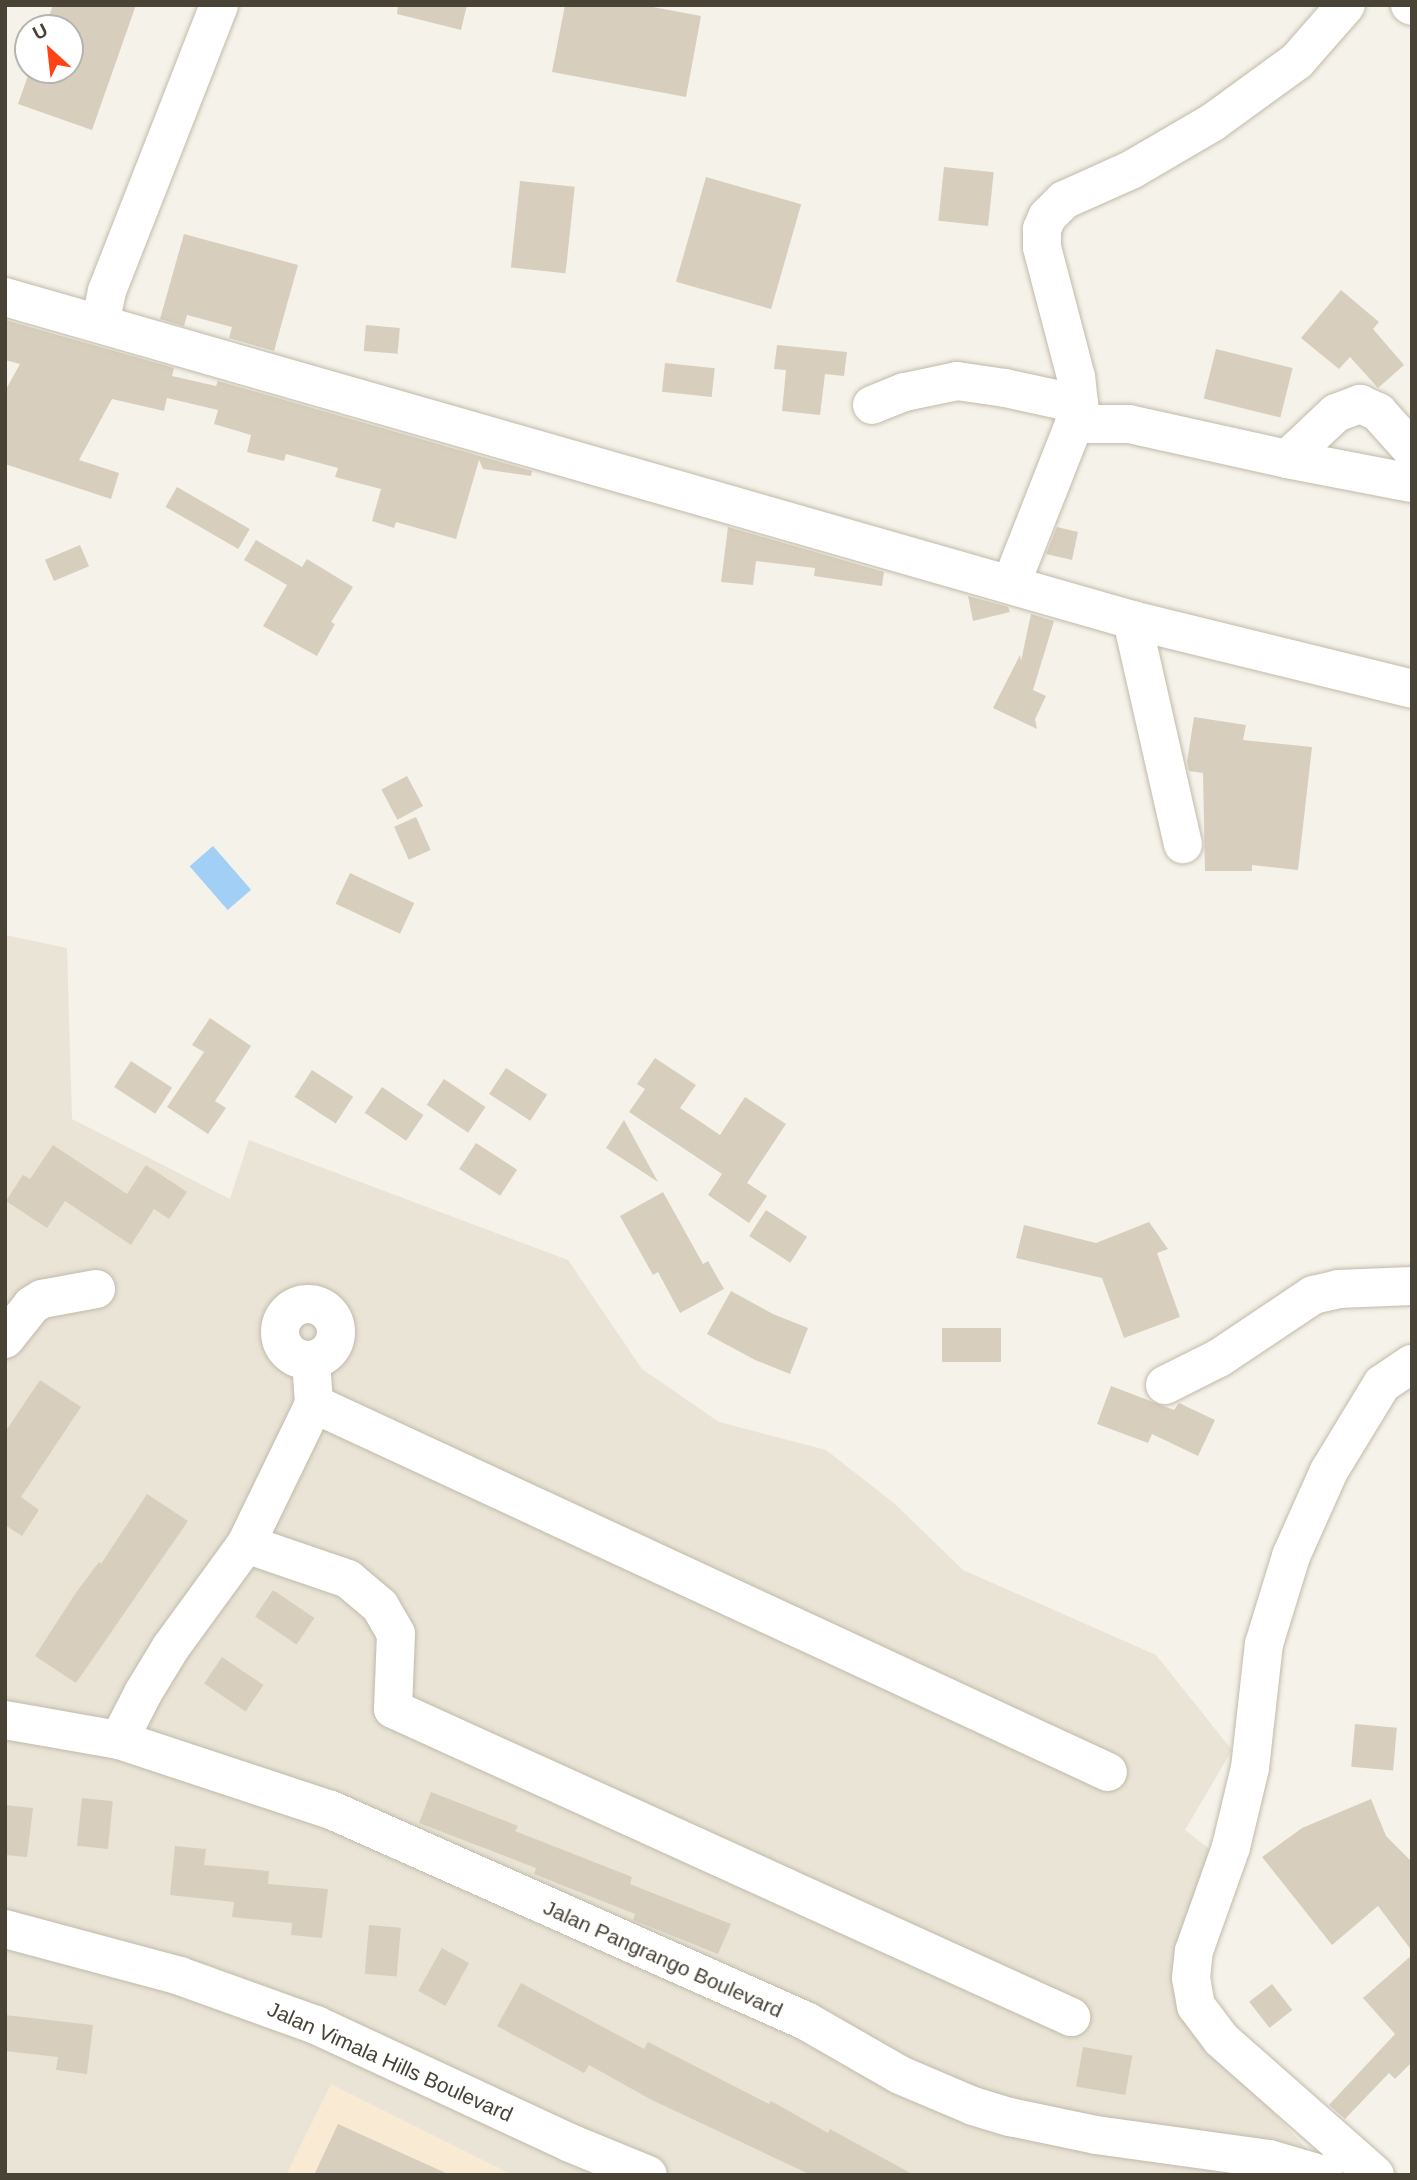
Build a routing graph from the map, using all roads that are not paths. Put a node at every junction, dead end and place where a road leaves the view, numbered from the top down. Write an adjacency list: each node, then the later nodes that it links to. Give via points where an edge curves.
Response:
1 (219, 5): 4 (street, via 107,291)
2 (1346, 5): 6 (street, via 1297,61 1213,122 1131,170 1064,200 1047,217 1042,247 1073,365)
3 (5, 297): 4 (street)
4 (100, 324): 10 (street)
5 (873, 405): 6 (street, via 905,392 957,381 1005,388)
6 (1077, 414): 8 (street); 10 (street)
7 (1412, 450): 8 (street, via 1378,412 1360,404 1336,413)
8 (1287, 459): 9 (street)
9 (1412, 482)
10 (1011, 584): 11 (street)
11 (1132, 620): 12 (street); 13 (street)
12 (1412, 689)
13 (1183, 845)
14 (1412, 1286): 19 (street, via 1338,1289 1313,1295 1219,1358)
15 (96, 1289): 16 (street, via 42,1299)
16 (5, 1339)
17 (311, 1360): 20 (street)
18 (1412, 1364): 29 (street, via 1382,1384 1329,1471 1291,1556 1264,1644 1247,1781 1231,1847 1194,1951 1191,1978 1196,2006 1221,2039)
19 (1166, 1385)
20 (314, 1404): 21 (street); 24 (street)
21 (246, 1544): 23 (street, via 171,1647); 26 (street, via 348,1579 380,1606 396,1634 393,1709)
22 (5, 1720): 23 (street, Jalan Pangrango Boulevard)
23 (119, 1740): 28 (street, Jalan Pangrango Boulevard, via 331,1810 806,2021 900,2074 973,2106 1096,2135 1269,2159)
24 (1108, 1772)
25 (5, 1929): 27 (street, Jalan Vimala Hills Boulevard, via 180,1976 316,2025)
26 (1071, 2017)
27 (648, 2175)
28 (1324, 2175)
29 (1375, 2175)

